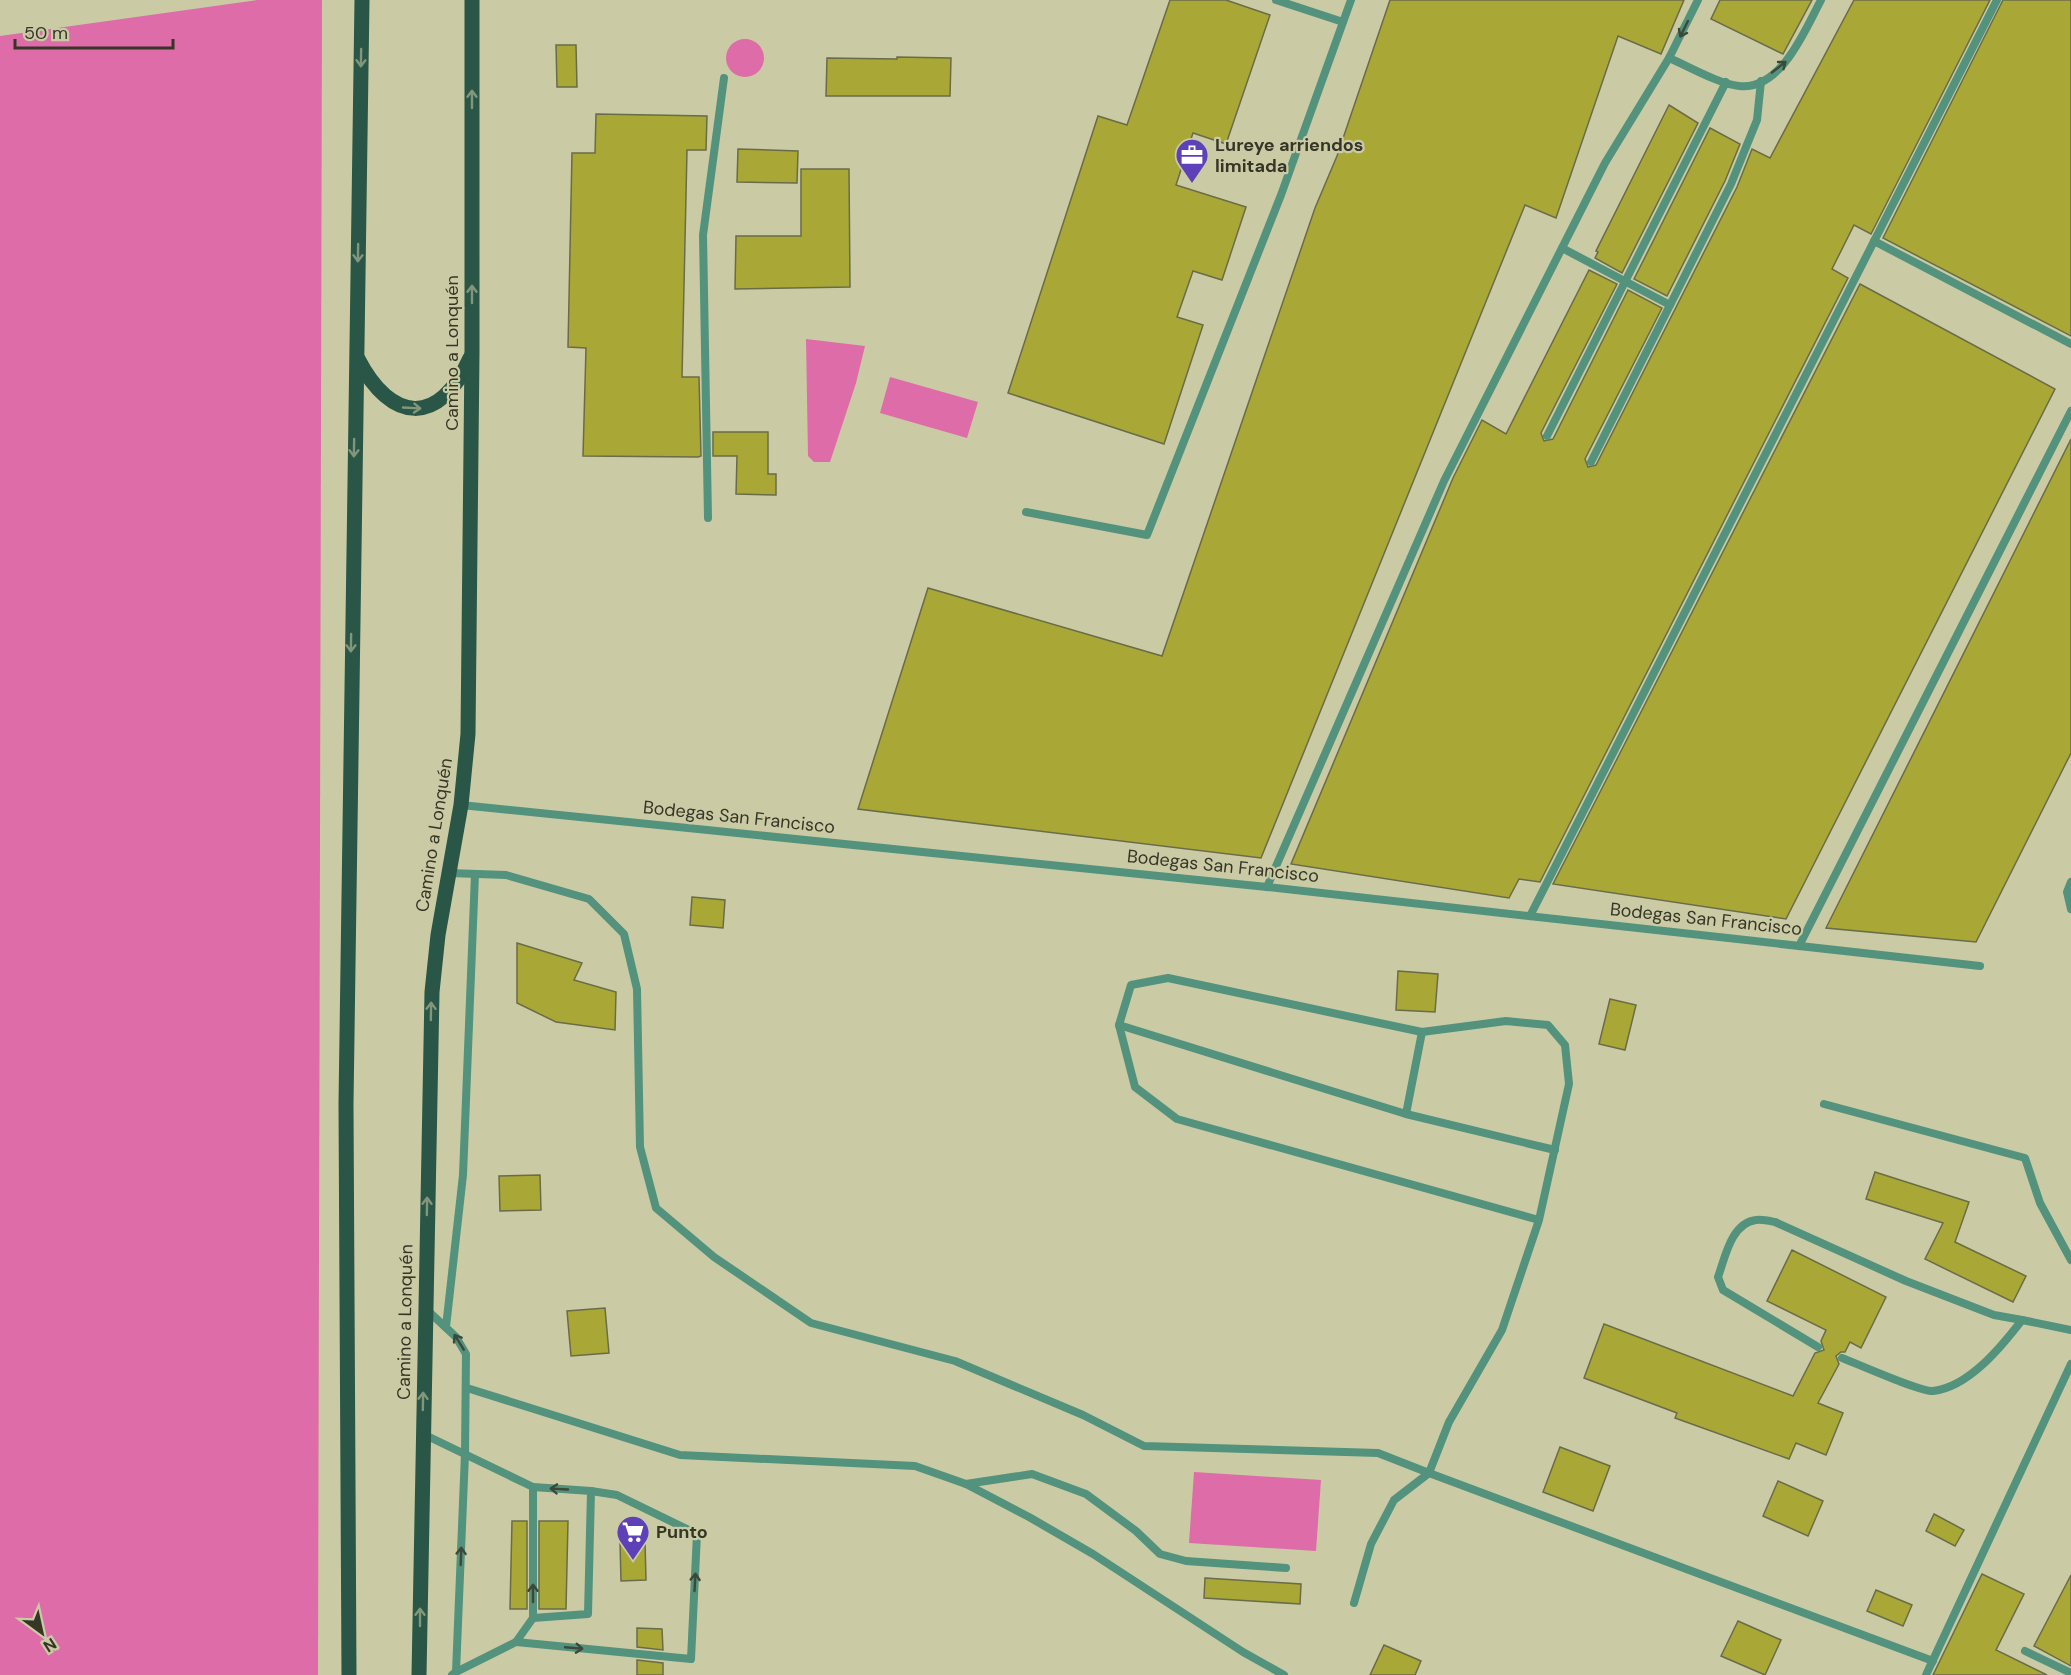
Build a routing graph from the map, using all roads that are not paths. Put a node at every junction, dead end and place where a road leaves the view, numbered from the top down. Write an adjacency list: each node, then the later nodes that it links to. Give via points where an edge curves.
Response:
1 (362, 0): 19 (main road, one-way to 19)
2 (472, 0): 18 (main road, Camino a Lonquén, one-way to 2)
3 (1276, 0): 8 (lane)
4 (1351, 0): 8 (lane)
5 (1698, 0): 9 (lane, one-way to 9)
6 (1821, 0): 12 (lane, one-way to 6, via 1791,58)
7 (1996, 0): 13 (lane)
8 (1343, 22): 23 (lane, via 1281,195 1147,535)
9 (1669, 58): 11 (lane); 14 (lane, via 1605,163)
10 (723, 78): 24 (lane, via 703,234)
11 (1726, 81): 12 (lane, via 1736,86); 15 (lane)
12 (1761, 81): 16 (lane, via 1757,120)
13 (1874, 241): 17 (lane); 31 (lane)
14 (1562, 248): 15 (lane); 29 (lane, via 1444,481)
15 (1626, 282): 16 (lane); 21 (lane)
16 (1670, 305): 22 (lane)
17 (2071, 344)
18 (472, 352): 19 (main road, one-way to 18, via 383,395 399,406 417,409 434,404 449,391); 25 (main road, Camino a Lonquén, via 468,734)
19 (357, 357): 63 (main road, one-way to 63, via 346,1104)
20 (2071, 411): 32 (lane)
21 (1547, 436)
22 (1591, 462)
23 (1026, 512)
24 (708, 518)
25 (461, 805): 26 (main road, Camino a Lonquén); 29 (lane, Bodegas San Francisco)
26 (449, 873): 27 (lane); 41 (main road, Camino a Lonquén, one-way to 26, via 432,992)
27 (475, 874): 43 (lane, via 463,1175); 51 (lane, via 506,875 589,899 624,934 637,989 640,1147 656,1208 714,1257 811,1323 955,1361 1083,1415 1144,1446 1378,1453)
28 (2071, 882): 30 (lane, via 2067,892)
29 (1267, 887): 31 (lane, Bodegas San Francisco)
30 (2071, 909)
31 (1530, 916): 32 (lane, Bodegas San Francisco)
32 (1799, 946): 33 (lane, Bodegas San Francisco)
33 (1980, 966)
34 (1119, 1024): 35 (lane, via 1131,985 1168,978); 37 (lane); 39 (lane, via 1135,1087 1177,1119)
35 (1422, 1032): 37 (lane); 38 (lane, via 1506,1021 1548,1025 1565,1045 1569,1084)
36 (1824, 1104): 40 (lane, via 2025,1158 2040,1203)
37 (1406, 1114): 38 (lane)
38 (1555, 1150): 39 (lane)
39 (1539, 1220): 51 (lane, via 1502,1330 1449,1422)
40 (2071, 1260)
41 (425, 1308): 43 (lane); 49 (main road, Camino a Lonquén, one-way to 41)
42 (2022, 1320): 44 (lane); 45 (lane, via 1994,1315 1917,1285 1775,1222 1756,1220 1744,1225 1732,1237 1718,1277 1723,1290); 46 (lane, via 1978,1368 1949,1387 1931,1392)
43 (446, 1327): 48 (lane, one-way to 43, via 466,1354)
44 (2071, 1329)
45 (1818, 1347)
46 (1842, 1358)
47 (2071, 1365): 60 (lane)
48 (467, 1388): 50 (lane); 52 (lane, via 680,1455 915,1466)
49 (423, 1434): 50 (lane); 64 (main road, Camino a Lonquén, one-way to 49)
50 (465, 1454): 53 (lane); 62 (lane, one-way to 50)
51 (1430, 1473): 56 (lane, via 1394,1500 1371,1544); 60 (lane)
52 (966, 1484): 55 (lane, via 1032,1474 1086,1494 1160,1554 1185,1561); 65 (lane, via 1093,1554)
53 (533, 1487): 54 (lane, one-way to 53); 57 (lane, one-way to 53)
54 (591, 1491): 57 (lane, via 588,1614); 58 (lane, one-way to 54, via 691,1659 697,1534 617,1495)
55 (1286, 1568)
56 (1354, 1603)
57 (533, 1618): 58 (lane)
58 (516, 1642): 62 (lane)
59 (2025, 1651): 61 (lane)
60 (1933, 1661): 66 (lane)
61 (2071, 1673)
62 (454, 1674)
63 (349, 1675)
64 (419, 1675)
65 (1284, 1675)
66 (1926, 1675)

